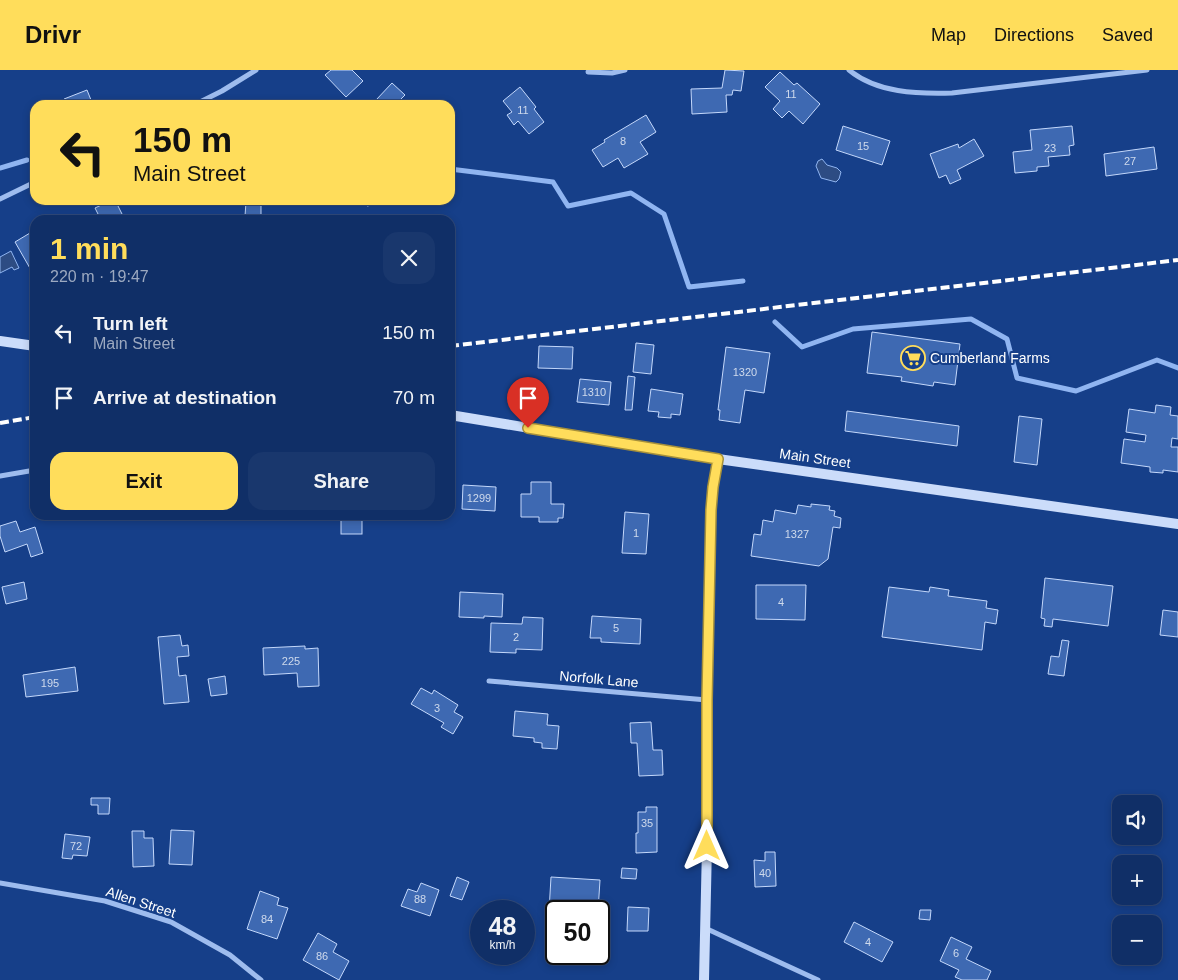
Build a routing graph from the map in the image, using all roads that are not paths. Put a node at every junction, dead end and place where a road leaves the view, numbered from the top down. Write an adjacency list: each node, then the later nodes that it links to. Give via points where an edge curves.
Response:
1 (256, 70): 6 (street)
2 (625, 70): 5 (street)
3 (849, 70): 4 (street, via 883,87 942,94)
4 (1147, 70)
5 (588, 72)
6 (204, 100)
7 (30, 184): 8 (street)
8 (0, 199)
9 (0, 341): 10 (main road)
10 (30, 345)
11 (455, 416): 12 (main road, Main Street)
12 (718, 459): 15 (main road, Main Street); 17 (main road, via 711,510)
13 (30, 471): 14 (street)
14 (0, 476)
15 (1178, 524)
16 (490, 681): 17 (street, Norfolk Lane)
17 (707, 700): 19 (main road)
18 (0, 883): 20 (street, Allen Street, via 105,901 171,922 230,955)
19 (705, 927): 21 (main road); 22 (street)
20 (261, 980)
21 (704, 980)
22 (818, 980)

